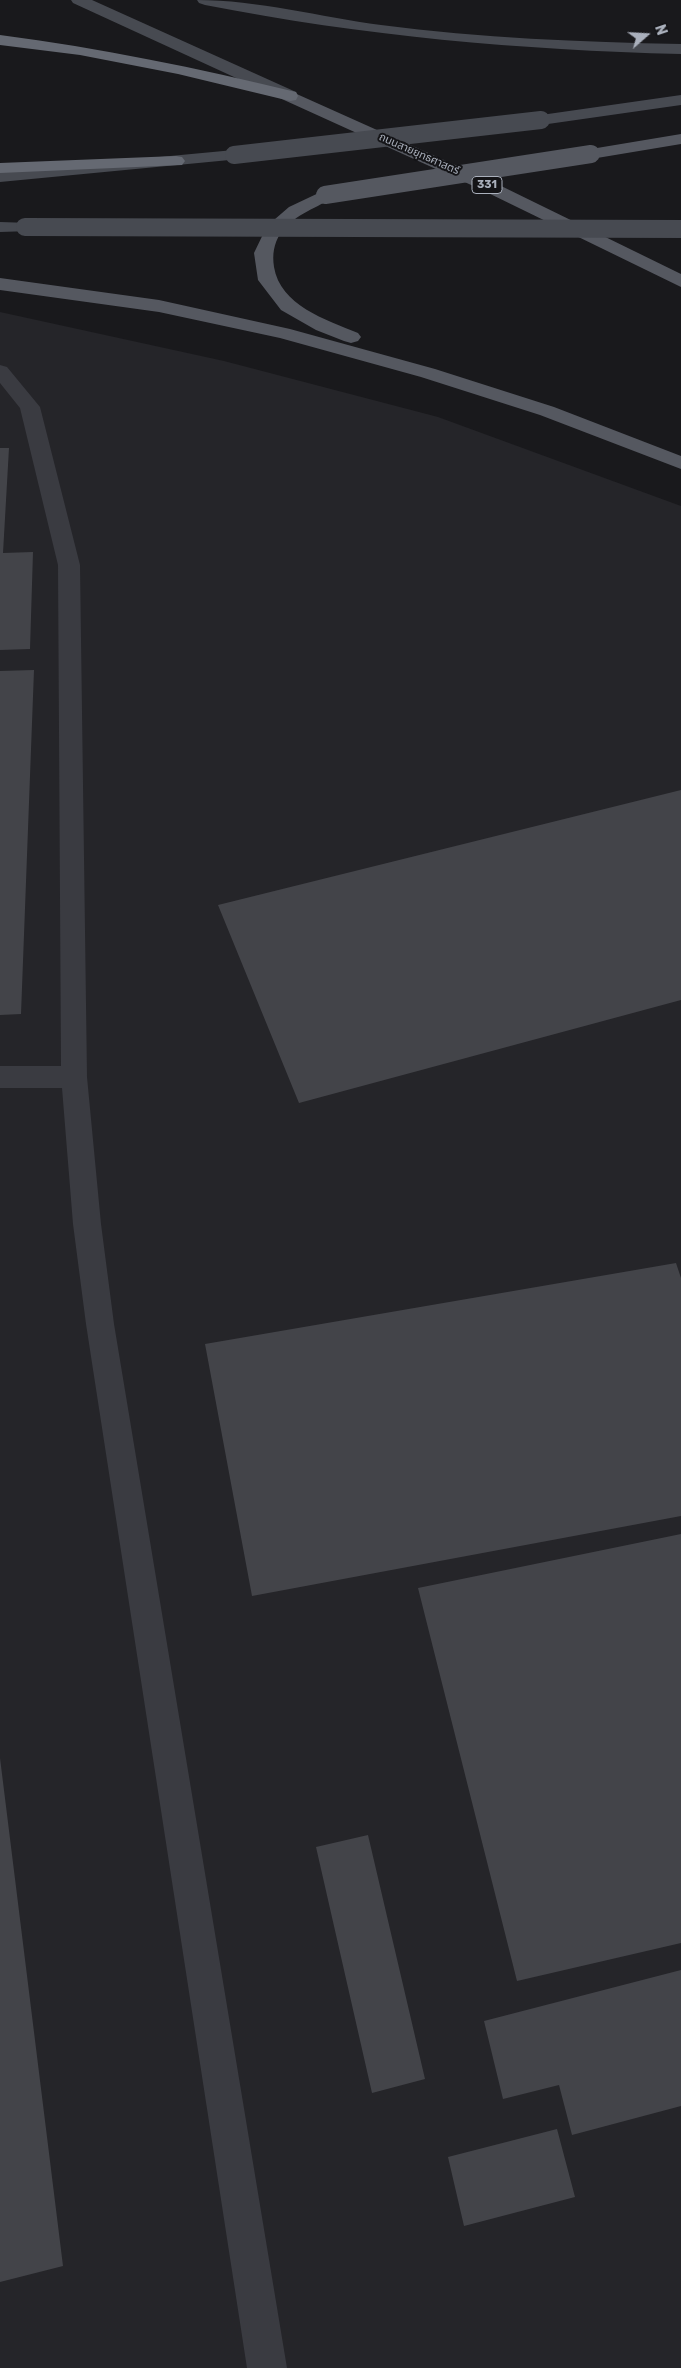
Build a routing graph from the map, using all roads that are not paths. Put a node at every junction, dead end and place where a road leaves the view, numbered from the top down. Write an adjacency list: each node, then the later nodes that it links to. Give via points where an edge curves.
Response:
1 (79, 0): 5 (main road)
2 (205, 0): 4 (main road, via 326,23 494,43)
3 (0, 40): 5 (highway, via 80,50)
4 (681, 49)
5 (290, 96): 13 (main road, ถนนสายยุทธศาสตร์ / 331, via 494,188)
6 (681, 100): 8 (main road, bridge, via 541,120)
7 (681, 139): 16 (main road, bridge, via 325,195 295,211 274,230 263,253 267,280 288,306 323,326)
8 (176, 161): 9 (highway); 10 (main road)
9 (0, 168)
10 (0, 177)
11 (0, 227): 12 (main road, bridge)
12 (681, 229)
13 (681, 280)
14 (0, 284): 16 (main road, via 159,306 283,333 428,372)
15 (0, 371): 19 (lane, via 30,407 69,565)
16 (547, 411): 17 (main road)
17 (681, 463)
18 (0, 1076): 19 (lane)
19 (74, 1077): 20 (lane, via 100,1324)
20 (267, 2368)

